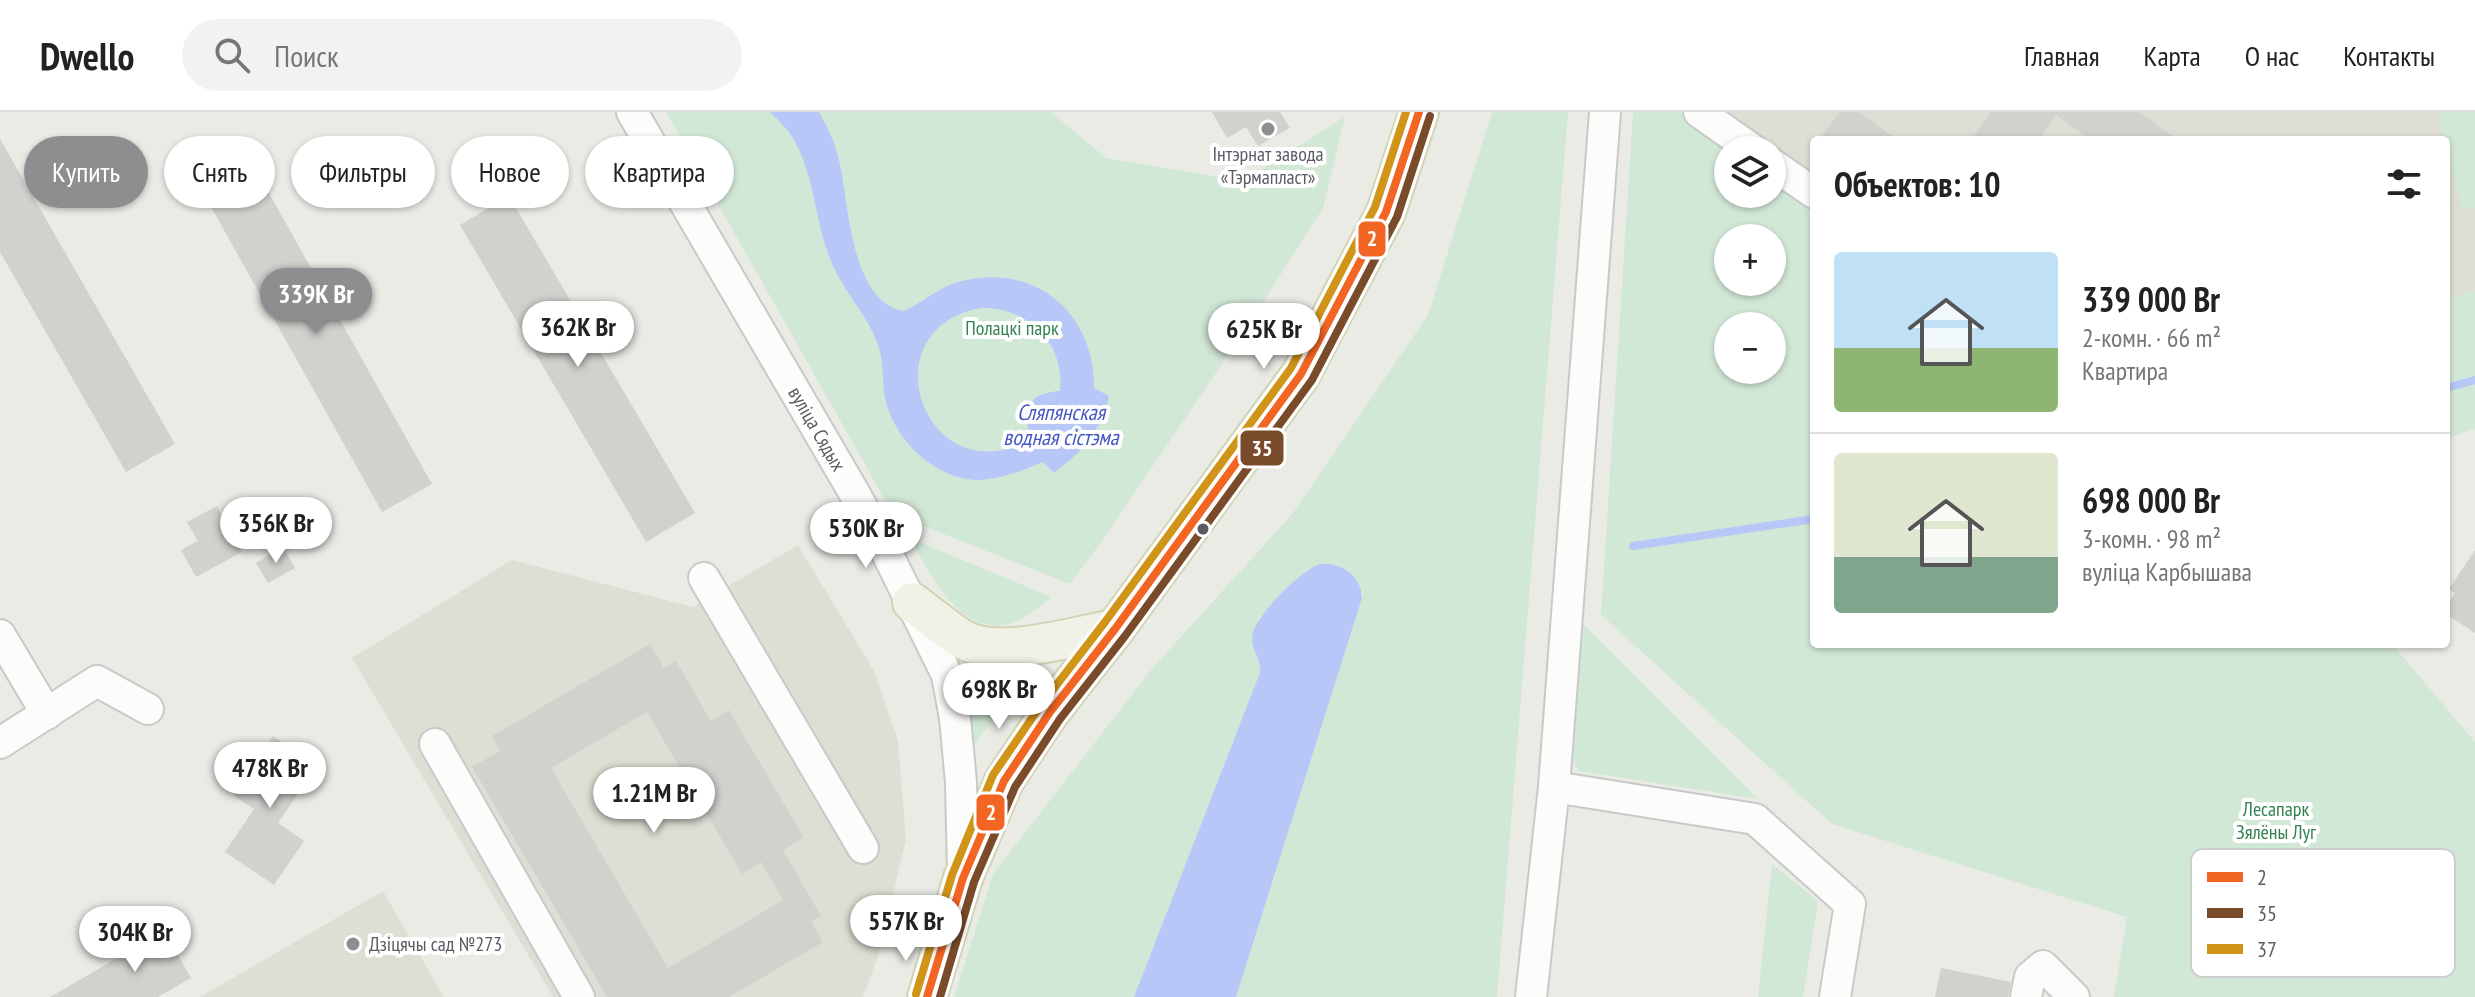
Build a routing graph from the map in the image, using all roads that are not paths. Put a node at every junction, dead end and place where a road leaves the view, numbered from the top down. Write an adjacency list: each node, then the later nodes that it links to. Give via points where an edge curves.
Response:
1 (632, 112): 9 (street, вуліца Сядых)
2 (1419, 112): 10 (main road, via 1386,212 1301,374)
3 (1605, 112): 16 (street)
4 (1699, 112): 5 (street)
5 (1733, 136)
6 (1786, 174): 7 (street)
7 (1810, 190)
8 (704, 578): 17 (street)
9 (912, 602): 10 (main road, via 964,640 992,649); 18 (street, вуліца Сядых, via 947,675 955,718)
10 (1115, 629): 18 (main road, via 1004,781)
11 (0, 635): 13 (street)
12 (148, 709): 13 (street, via 97,681)
13 (47, 714): 14 (street)
14 (0, 743)
15 (435, 744): 19 (street)
16 (1554, 787): 21 (street); 22 (street, via 1755,819 1850,904)
17 (863, 848)
18 (963, 878): 20 (main road, вуліца Сядых)
19 (579, 997)
20 (927, 997)
21 (1531, 997)
22 (1835, 997)
23 (2026, 997): 24 (street, via 2030,977 2043,966)
24 (2074, 997)

